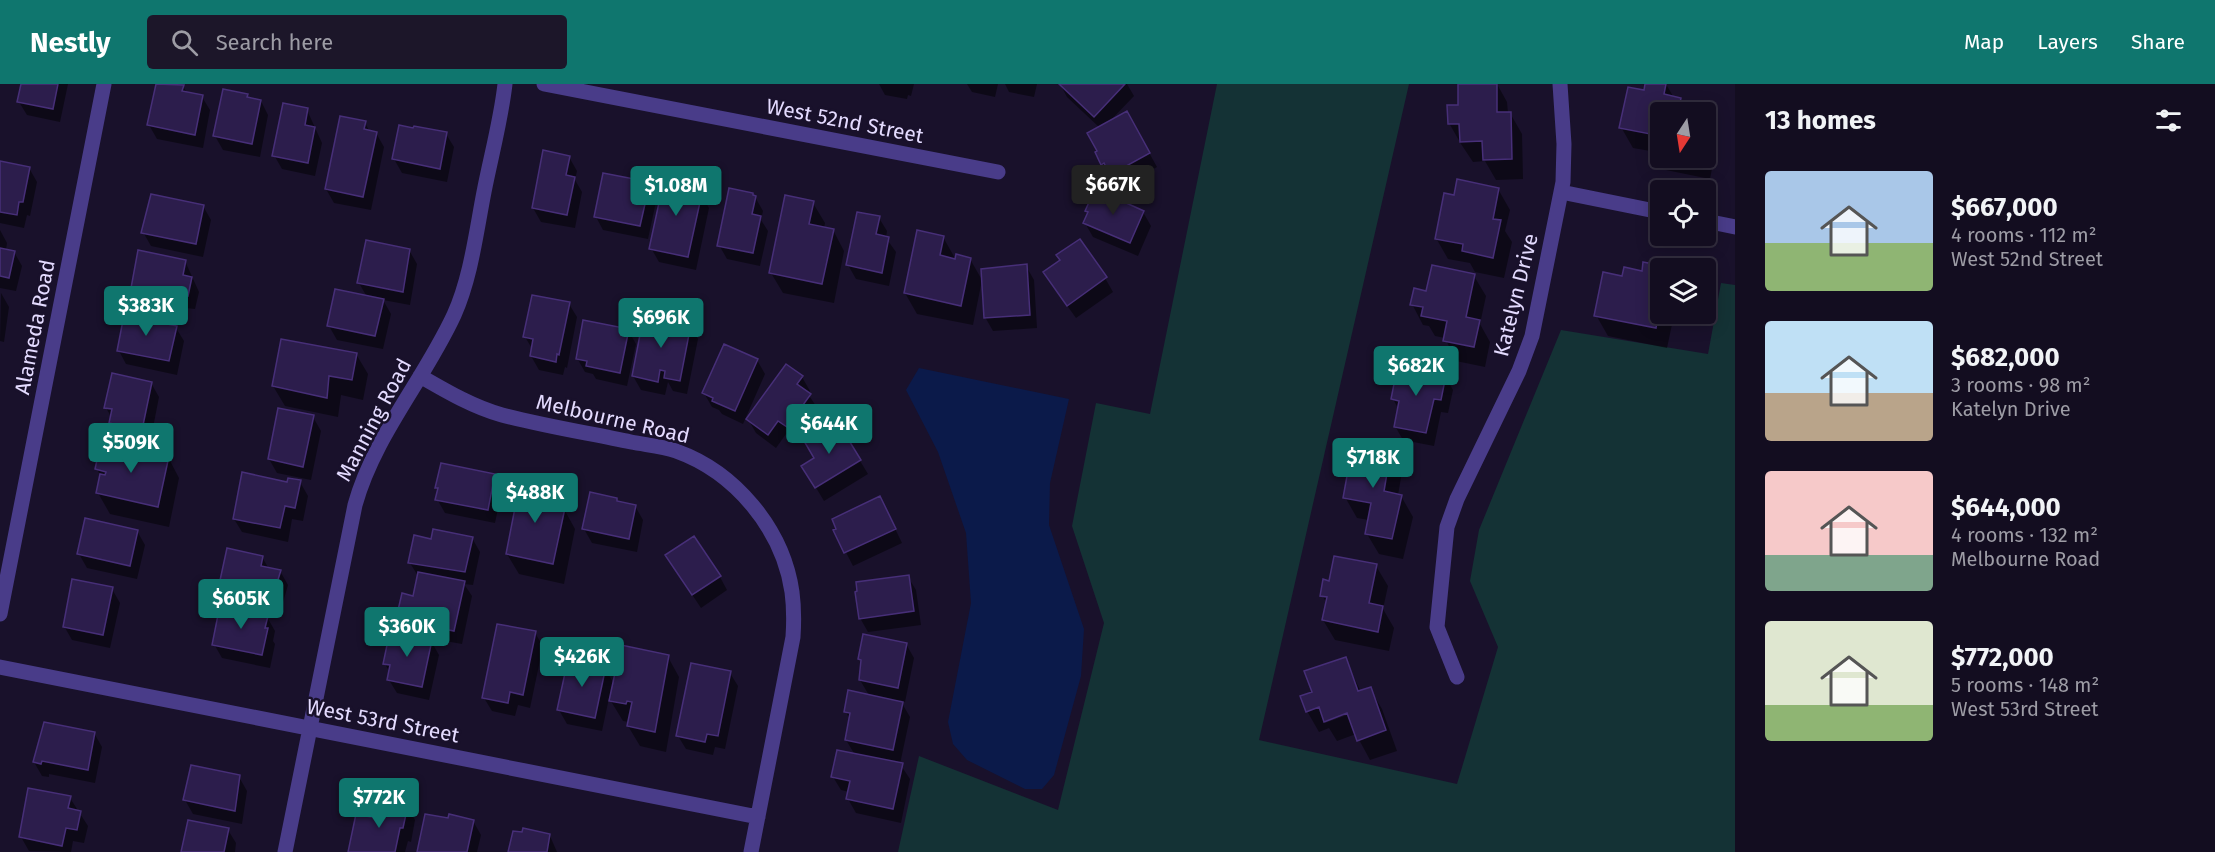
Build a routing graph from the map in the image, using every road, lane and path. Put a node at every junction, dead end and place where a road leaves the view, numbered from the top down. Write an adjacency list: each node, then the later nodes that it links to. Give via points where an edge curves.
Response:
1 (104, 84): 11 (street, Alameda Road)
2 (505, 84): 10 (street, Manning Road, via 466,279 454,315)
3 (544, 84): 5 (street, West 52nd Street)
4 (1560, 84): 6 (street, Katelyn Drive, via 1565,163)
5 (998, 172)
6 (1561, 192): 7 (street); 13 (street, Katelyn Drive, via 1525,358 1457,499 1448,527 1437,627)
7 (1650, 210)
8 (1716, 223): 9 (street)
9 (1735, 226)
10 (420, 376): 14 (street, Manning Road, via 375,454 357,496); 15 (street, Melbourne Road, via 500,414 676,451 721,476 752,505 777,544 794,611 793,643)
11 (0, 614)
12 (0, 667): 14 (street, West 53rd Street)
13 (1457, 677)
14 (310, 728): 15 (street, West 53rd Street); 16 (street, Manning Road)
15 (758, 818): 17 (street, Melbourne Road)
16 (285, 852)
17 (751, 852)

